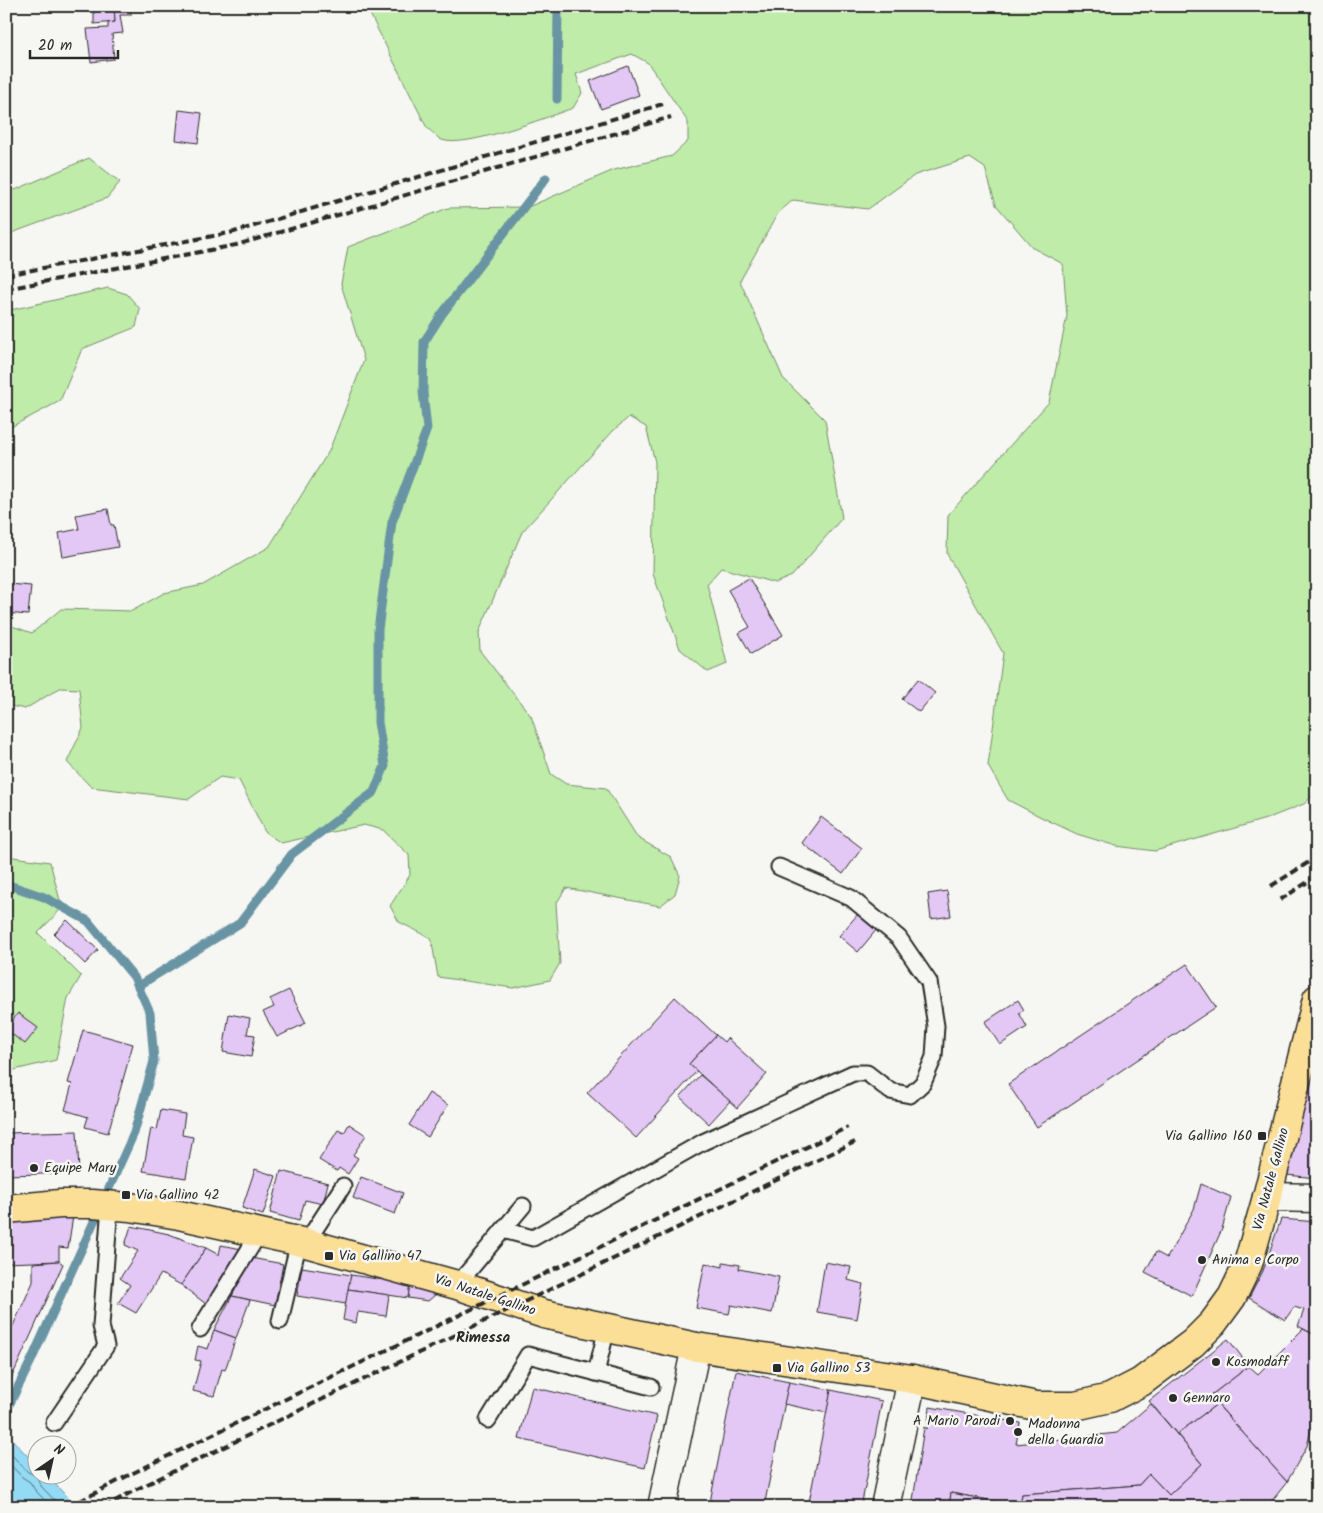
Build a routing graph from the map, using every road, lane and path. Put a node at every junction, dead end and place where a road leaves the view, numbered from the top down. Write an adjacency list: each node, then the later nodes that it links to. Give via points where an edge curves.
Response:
1 (779, 867): 9 (lane, via 851,898 899,938 929,982 936,1026 934,1057 923,1083 910,1095 890,1091 867,1073 853,1073 703,1142 532,1238)
2 (1317, 999): 4 (main road, Via Natale Gallino)
3 (343, 1186): 11 (lane)
4 (1267, 1197): 5 (street); 18 (main road, Via Natale Gallino, via 1248,1264 1232,1297 1213,1323 1170,1361 1141,1382 1110,1398 1075,1406 1036,1406)
5 (1317, 1198)
6 (110, 1206): 8 (main road, Via Natale Gallino, via 60,1204); 10 (main road, Via Natale Gallino, via 179,1215); 21 (lane, via 101,1326 106,1346)
7 (524, 1206): 9 (lane)
8 (6, 1209)
9 (503, 1230): 12 (lane)
10 (260, 1232): 11 (main road, Via Natale Gallino); 15 (lane)
11 (303, 1242): 12 (main road, Via Natale Gallino); 13 (lane)
12 (457, 1285): 14 (main road, Via Natale Gallino, via 544,1314)
13 (280, 1321)
14 (607, 1328): 16 (main road, Via Natale Gallino); 17 (lane)
15 (200, 1329)
16 (696, 1348): 18 (main road, Via Natale Gallino); 22 (street)
17 (596, 1373): 19 (lane); 20 (lane, via 528,1355)
18 (912, 1379): 23 (street)
19 (651, 1387)
20 (488, 1420)
21 (54, 1423)
22 (662, 1507)
23 (885, 1507)

